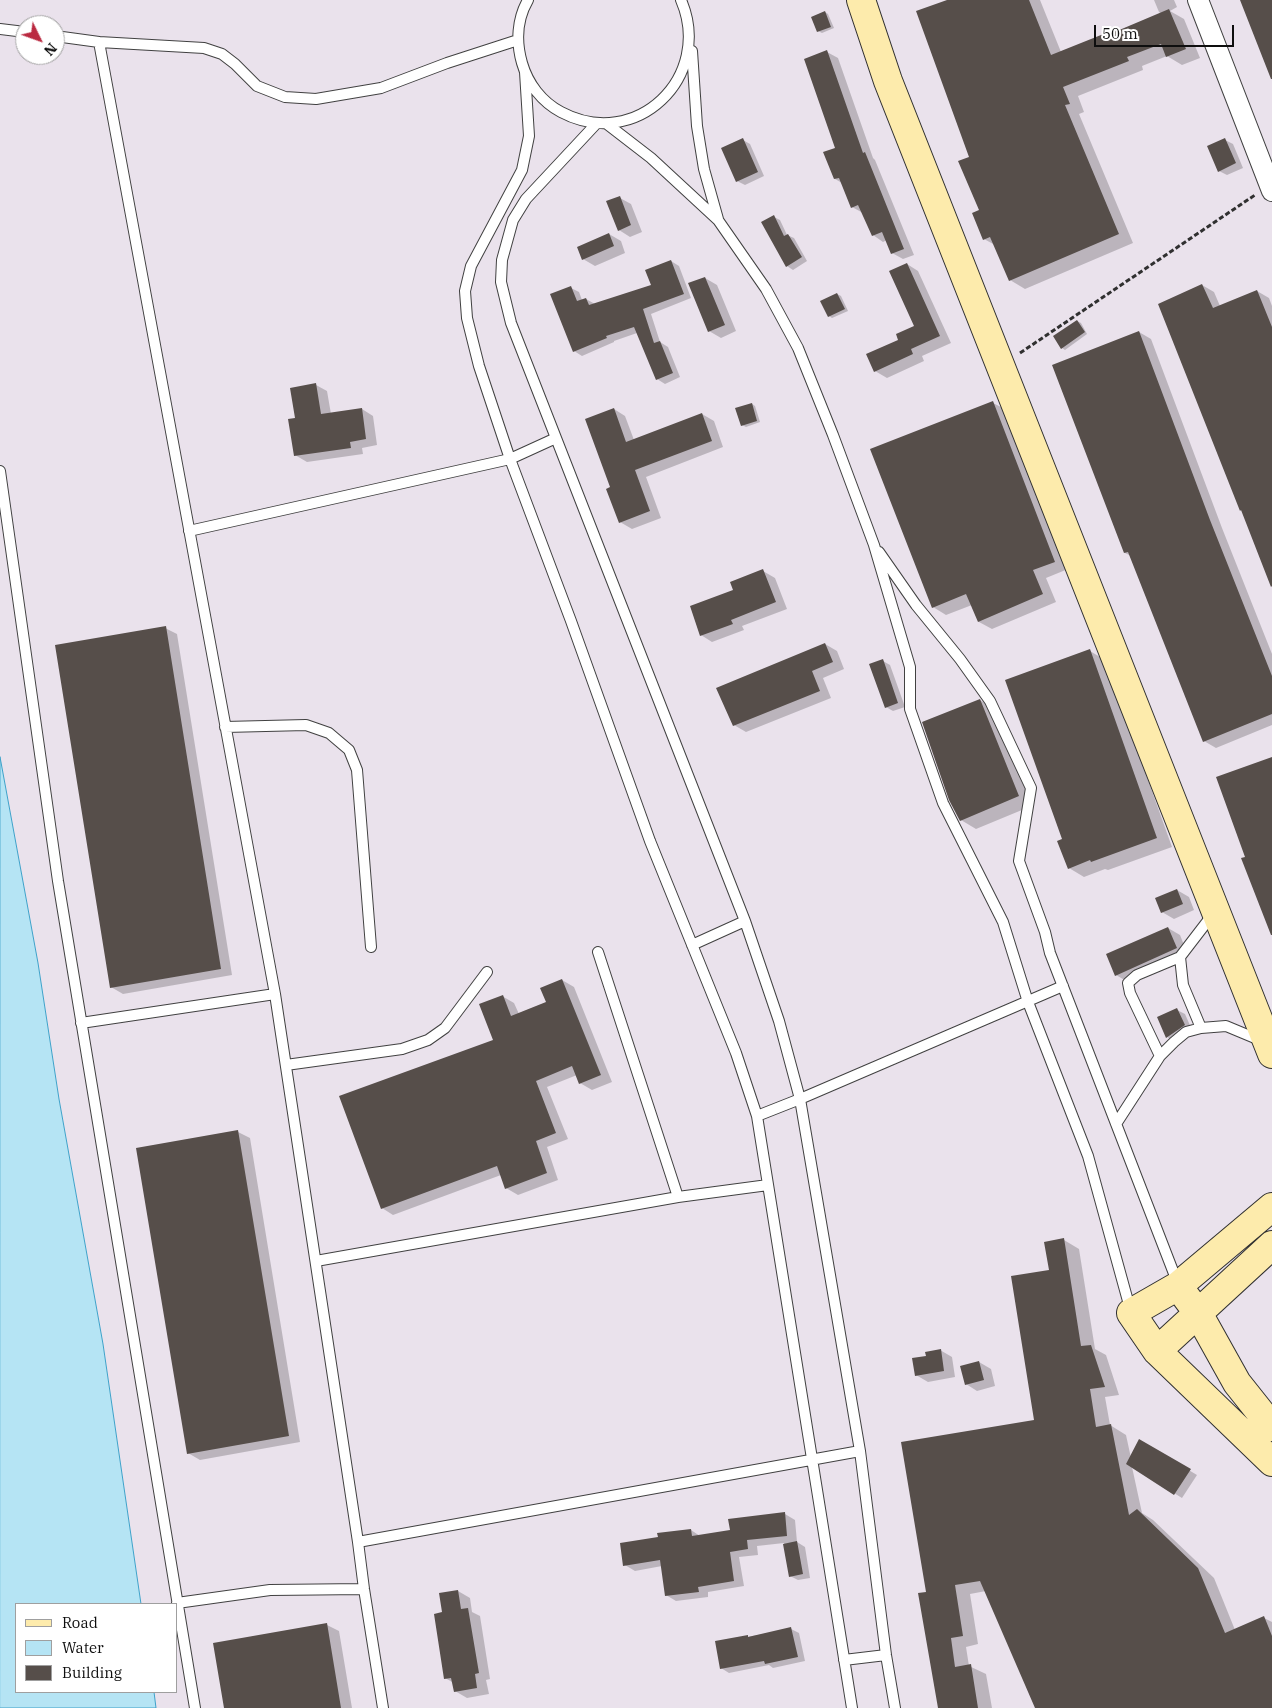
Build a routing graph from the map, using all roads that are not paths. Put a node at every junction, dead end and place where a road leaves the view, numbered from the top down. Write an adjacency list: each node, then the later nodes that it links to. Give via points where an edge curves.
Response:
1 (682, 0): 7 (lane)
2 (860, 0): 22 (main road, via 888,81)
3 (1198, 0): 14 (street)
4 (525, 2): 9 (lane)
5 (0, 29): 6 (lane)
6 (15, 31)
7 (690, 36): 13 (lane, via 686,62 666,97 633,118); 15 (lane, via 697,126 704,169)
8 (65, 37): 10 (lane)
9 (518, 40): 10 (lane, via 381,88 316,99 284,97 257,86 222,54 204,48); 11 (lane)
10 (99, 42): 19 (lane)
11 (525, 72): 12 (lane, via 537,92 553,108 573,119); 17 (lane, via 529,136 522,170 470,266 466,290 467,318 479,366)
12 (596, 124): 13 (lane); 16 (lane, via 526,199 513,220 502,260 501,282 511,323)
13 (607, 124): 15 (lane, via 651,158)
14 (1271, 188)
15 (718, 220): 20 (lane, via 766,289 798,348)
16 (556, 438): 17 (lane); 23 (lane)
17 (510, 459): 19 (lane); 24 (lane, via 650,841)
18 (0, 471): 32 (lane)
19 (189, 531): 21 (lane)
20 (874, 545): 29 (lane, via 990,701 1031,788 1019,860); 31 (lane, via 910,667 910,709 943,803 1002,922)
21 (225, 727): 25 (lane, via 306,725 329,733 350,750 357,770); 30 (lane)
22 (1216, 912): 27 (lane); 34 (main road)
23 (745, 921): 24 (lane); 37 (lane, via 779,1021)
24 (692, 945): 38 (lane, via 736,1053)
25 (371, 947)
26 (598, 952): 41 (lane)
27 (1180, 957): 33 (lane, via 1183,985); 35 (lane, via 1137,975 1128,983)
28 (487, 972): 36 (lane, via 445,1028 428,1040 402,1049)
29 (1063, 986): 31 (lane); 39 (lane)
30 (275, 994): 32 (lane); 36 (lane)
31 (1028, 1002): 37 (lane); 46 (lane, via 1088,1156)
32 (81, 1023): 55 (lane)
33 (1202, 1028): 34 (lane, via 1226,1026); 35 (lane, via 1186,1032)
34 (1270, 1048)
35 (1160, 1056): 39 (lane)
36 (286, 1065): 44 (lane)
37 (800, 1099): 38 (lane); 50 (lane)
38 (757, 1116): 40 (lane)
39 (1116, 1124): 45 (lane)
40 (768, 1185): 41 (lane); 51 (lane)
41 (678, 1198): 44 (lane)
42 (1272, 1207): 45 (main road)
43 (1272, 1245): 47 (main road)
44 (316, 1261): 53 (lane)
45 (1178, 1286): 46 (main road); 47 (main road)
46 (1131, 1312): 48 (main road)
47 (1198, 1313): 48 (main road); 49 (main road, via 1237,1383)
48 (1157, 1351): 52 (main road)
49 (1272, 1427)
50 (860, 1451): 51 (lane); 57 (lane)
51 (811, 1460): 53 (lane); 58 (lane)
52 (1272, 1462)
53 (358, 1542): 54 (lane)
54 (364, 1589): 55 (lane, via 270,1590); 60 (lane)
55 (177, 1603)
56 (178, 1609): 59 (lane)
57 (886, 1655): 58 (lane); 62 (lane)
58 (844, 1660): 61 (lane)
59 (195, 1708)
60 (383, 1708)
61 (852, 1708)
62 (895, 1708)

